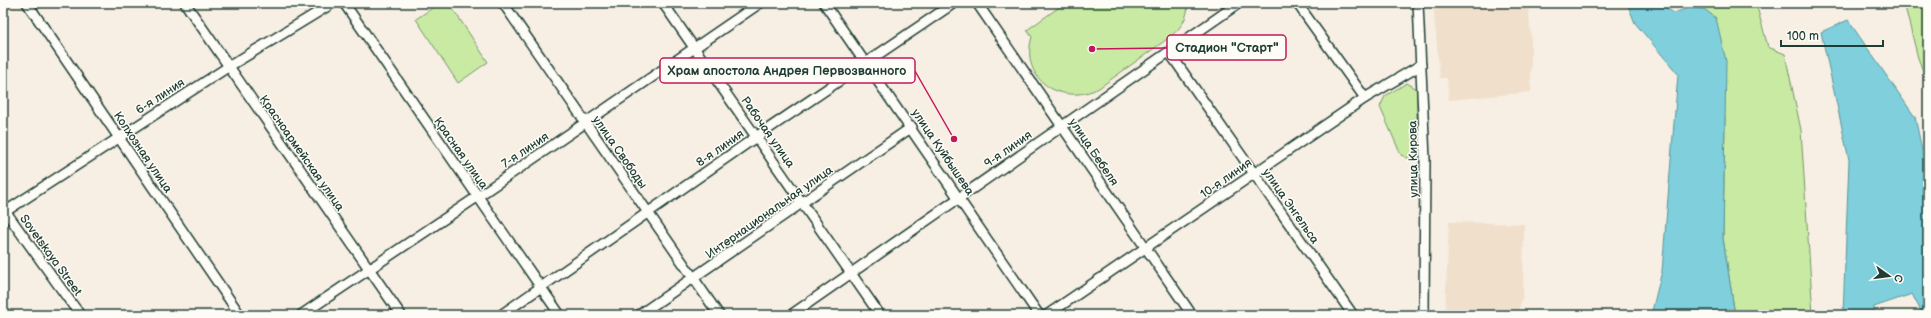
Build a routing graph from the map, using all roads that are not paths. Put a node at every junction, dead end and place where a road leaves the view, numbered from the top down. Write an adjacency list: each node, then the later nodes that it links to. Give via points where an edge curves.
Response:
1 (27, 3): 24 (street, Колхозная улица)
2 (185, 3): 18 (street, Красноармейская улица)
3 (333, 3): 18 (street, 6-я линия)
4 (344, 3): 26 (street, Красная улица)
5 (503, 3): 20 (street, улица Свободы)
6 (663, 3): 14 (street, Рабочая улица)
7 (760, 3): 14 (street, 7-я линия)
8 (824, 3): 16 (street, улица Куйбышева)
9 (954, 3): 16 (street, 8-я линия)
10 (977, 3): 22 (street, улица Бебеля)
11 (1239, 3): 15 (street, 9-я линия)
12 (1297, 3): 19 (street)
13 (1418, 3): 17 (street, улица Кирова)
14 (694, 48): 20 (street, 7-я линия); 23 (street, Рабочая улица)
15 (1168, 52): 22 (street, 9-я линия); 25 (street, улица Энгельса)
16 (866, 62): 21 (street, улица Куйбышева); 23 (street, 8-я линия)
17 (1422, 65): 19 (street, 10-я линия); 50 (street, улица Кирова, via 1425,160)
18 (228, 67): 24 (street, 6-я линия); 32 (street, Красноармейская улица)
19 (1364, 98): 25 (street, 10-я линия)
20 (585, 124): 26 (street, 7-я линия); 30 (street, улица Свободы)
21 (912, 127): 27 (street, улица Куйбышева); 28 (street, Интернациональная улица)
22 (1062, 127): 27 (street, 9-я линия); 31 (street, улица Бебеля)
23 (756, 137): 28 (street, Рабочая улица); 30 (street, 8-я линия)
24 (119, 138): 29 (street, 6-я линия); 37 (street, Колхозная улица)
25 (1254, 174): 31 (street, 10-я линия); 49 (street, улица Энгельса)
26 (477, 197): 32 (street, 7-я линия); 35 (street, Красная улица)
27 (960, 198): 33 (street, 9-я линия); 46 (street, улица Куйбышева)
28 (803, 204): 33 (street, Рабочая улица); 34 (street, Интернациональная улица)
29 (4, 211): 36 (street, Sovetskaya Street)
30 (648, 213): 34 (street, улица Свободы); 35 (street, 8-я линия)
31 (1146, 248): 47 (street, 10-я линия); 48 (street, улица Бебеля)
32 (369, 270): 38 (street, 7-я линия); 39 (street, Красноармейская улица)
33 (851, 273): 44 (street, 9-я линия); 45 (street, Рабочая улица)
34 (694, 278): 42 (street, Интернациональная улица); 43 (street, улица Свободы)
35 (541, 288): 40 (street, 8-я линия); 41 (street, Красная улица)
36 (80, 315)
37 (240, 315)
38 (301, 315)
39 (401, 315)
40 (501, 315)
41 (560, 315)
42 (639, 315)
43 (719, 315)
44 (791, 315)
45 (880, 315)
46 (1039, 315)
47 (1047, 315)
48 (1192, 315)
49 (1353, 315)
50 (1424, 315)

